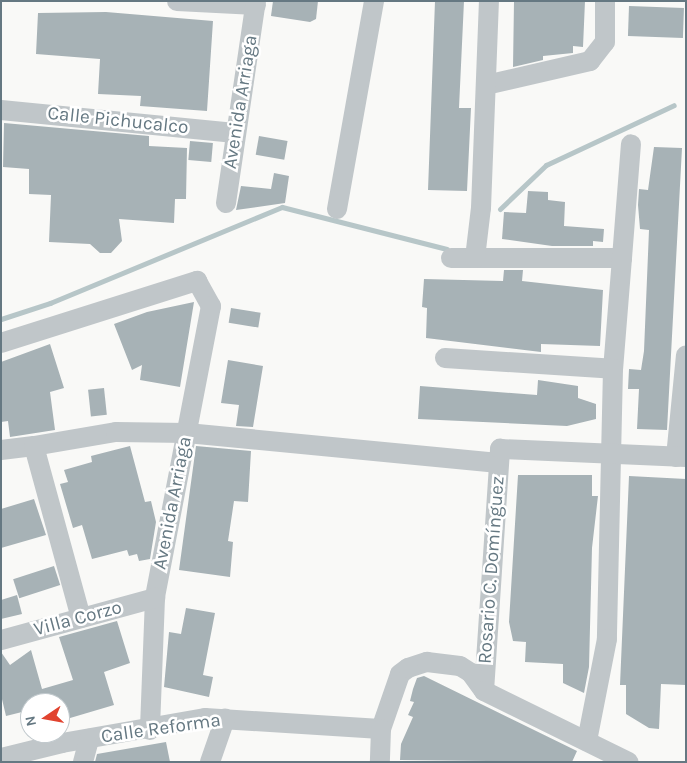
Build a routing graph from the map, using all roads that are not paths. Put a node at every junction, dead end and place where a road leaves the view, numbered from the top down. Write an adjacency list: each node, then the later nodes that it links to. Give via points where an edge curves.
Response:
1 (177, 1): 5 (street)
2 (374, 1): 11 (street)
3 (489, 1): 6 (street)
4 (605, 1): 6 (street, via 605,42 590,61)
5 (256, 3): 8 (street, Avenida Arriaga)
6 (486, 86): 13 (street)
7 (1, 110): 8 (street, Calle Pichucalco)
8 (235, 133): 10 (street, Avenida Arriaga)
9 (630, 144): 14 (street)
10 (226, 203)
11 (337, 209)
12 (451, 258): 13 (street)
13 (475, 258): 14 (street)
14 (622, 258): 18 (street)
15 (1, 343): 19 (street, Avenida Arriaga, via 198,281 211,306)
16 (686, 355): 24 (street)
17 (445, 358): 18 (street)
18 (613, 369): 22 (street)
19 (187, 433): 20 (street, via 116,432); 23 (street); 25 (street, Avenida Arriaga)
20 (34, 446): 21 (street); 26 (street)
21 (1, 450)
22 (612, 454): 23 (street); 24 (street); 33 (street, via 607,639)
23 (500, 456): 28 (street, Rosario C. Domínguez)
24 (681, 457)
25 (155, 598): 26 (street, Villa Corzo); 30 (street, Avenida Arriaga)
26 (80, 618): 27 (street, Villa Corzo)
27 (1, 640)
28 (484, 691): 31 (street, via 471,673 460,666 427,662 408,668 400,674); 33 (street)
29 (225, 718): 30 (street, Calle Reforma, via 205,718); 31 (street, Calle Reforma); 36 (street)
30 (150, 730): 32 (street, Calle Reforma)
31 (381, 730): 37 (street)
32 (89, 739): 34 (street, Calle Reforma); 35 (street)
33 (587, 741): 38 (street)
34 (1, 758)
35 (83, 762)
36 (210, 762)
37 (380, 762)
38 (628, 762)

